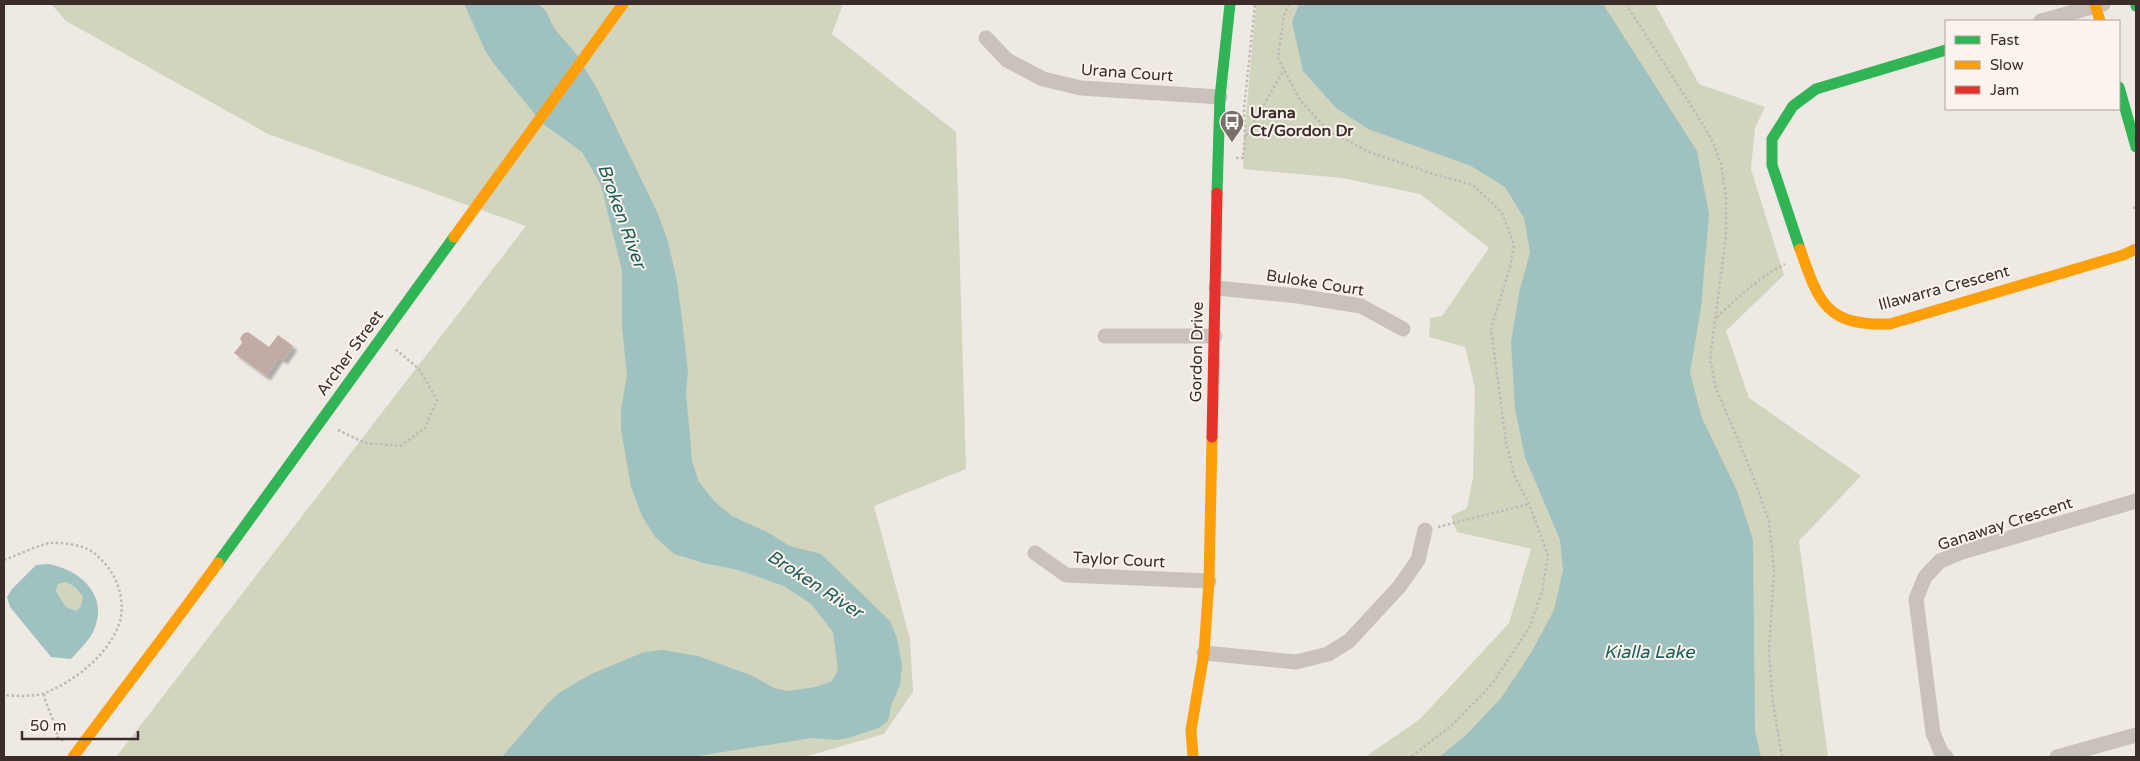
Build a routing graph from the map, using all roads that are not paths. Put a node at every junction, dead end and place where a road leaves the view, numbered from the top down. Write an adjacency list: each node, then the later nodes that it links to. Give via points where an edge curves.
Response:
1 (624, 4): 20 (street, Archer Street)
2 (1230, 4): 9 (street, Gordon Drive)
3 (2098, 4): 4 (street); 5 (street)
4 (2044, 20)
5 (2100, 20)
6 (986, 38): 9 (street, Urana Court, via 1007,60 1043,78 1081,88)
7 (1945, 50): 11 (street, Illawarra Crescent, via 1816,89 1793,106 1772,139 1772,165 1813,287 1825,306 1842,318 1864,325 1890,324)
8 (2120, 90): 10 (street)
9 (1220, 97): 12 (street, Gordon Drive)
10 (2136, 146)
11 (2132, 252)
12 (1216, 288): 13 (street, Buloke Court, via 1361,306); 15 (street, Gordon Drive)
13 (1403, 329)
14 (1105, 336): 15 (street)
15 (1215, 336): 19 (street, Gordon Drive)
16 (2136, 501): 27 (street, Ganaway Crescent, via 1955,555 1940,561 1925,577 1916,599 1933,733)
17 (1425, 530): 21 (street, via 1418,560 1399,587 1349,641 1328,654 1296,662)
18 (1035, 553): 19 (street, Taylor Court, via 1066,576)
19 (1209, 581): 21 (street, Gordon Drive)
20 (161, 642): 23 (street, Archer Street); 26 (street, Archer Street)
21 (1204, 653): 22 (street, Gordon Drive)
22 (1197, 700): 25 (street, Gordon Drive, via 1200,733)
23 (113, 722)
24 (2136, 735): 28 (street)
25 (1193, 756)
26 (72, 757)
27 (1946, 757)
28 (2057, 757)

